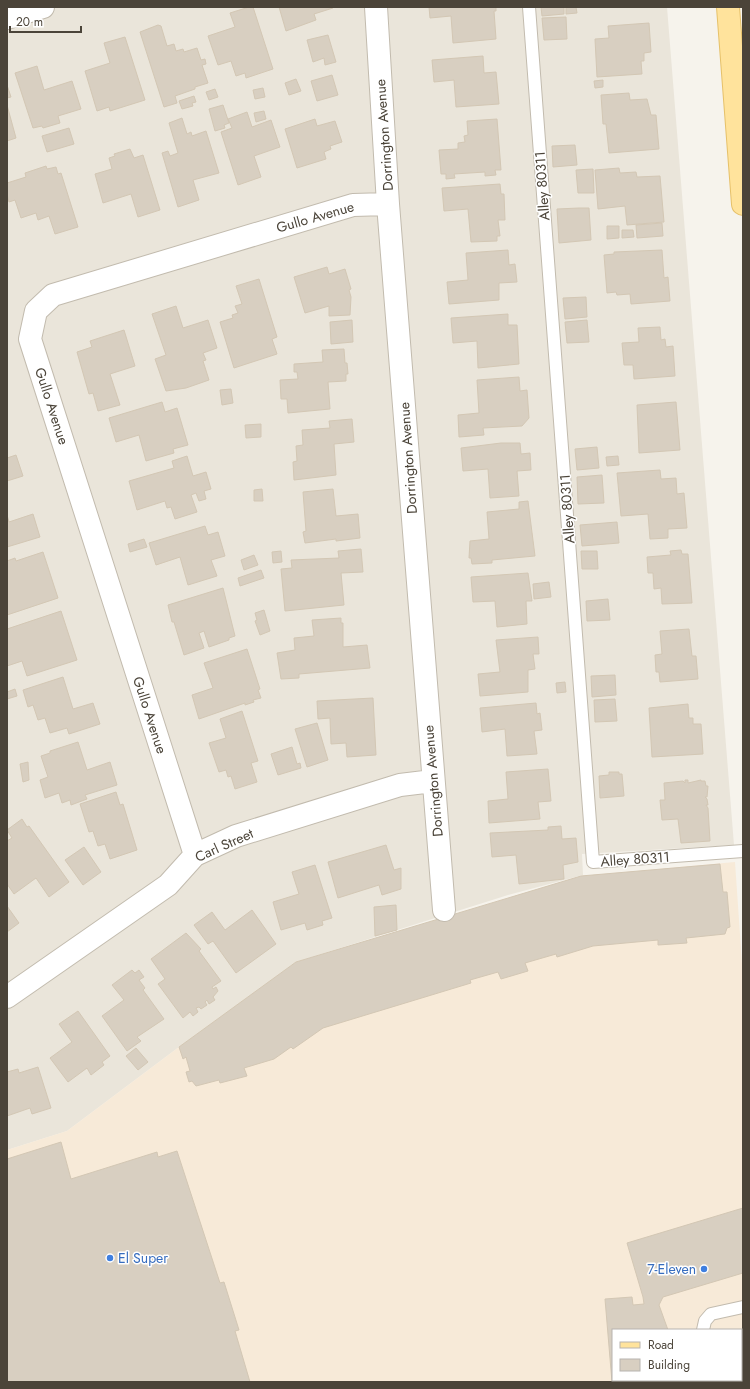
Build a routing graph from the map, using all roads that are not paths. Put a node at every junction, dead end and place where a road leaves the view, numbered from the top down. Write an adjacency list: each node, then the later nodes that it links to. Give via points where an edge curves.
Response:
1 (43, 7): 5 (street)
2 (376, 7): 6 (street, Dorrington Avenue)
3 (529, 7): 9 (lane, Alley 80311, via 593,862)
4 (728, 7): 7 (main road)
5 (7, 18)
6 (388, 204): 8 (street, Dorrington Avenue); 10 (street, Gullo Avenue, via 353,205 53,295 36,311 30,339)
7 (743, 204)
8 (433, 780): 10 (street, Carl Street, via 400,785 236,836); 11 (street, Dorrington Avenue)
9 (743, 851)
10 (195, 855): 12 (street, Carl Street, via 168,885)
11 (444, 910)
12 (7, 997)
13 (743, 1307): 14 (lane, via 711,1314 705,1320)
14 (703, 1329)

